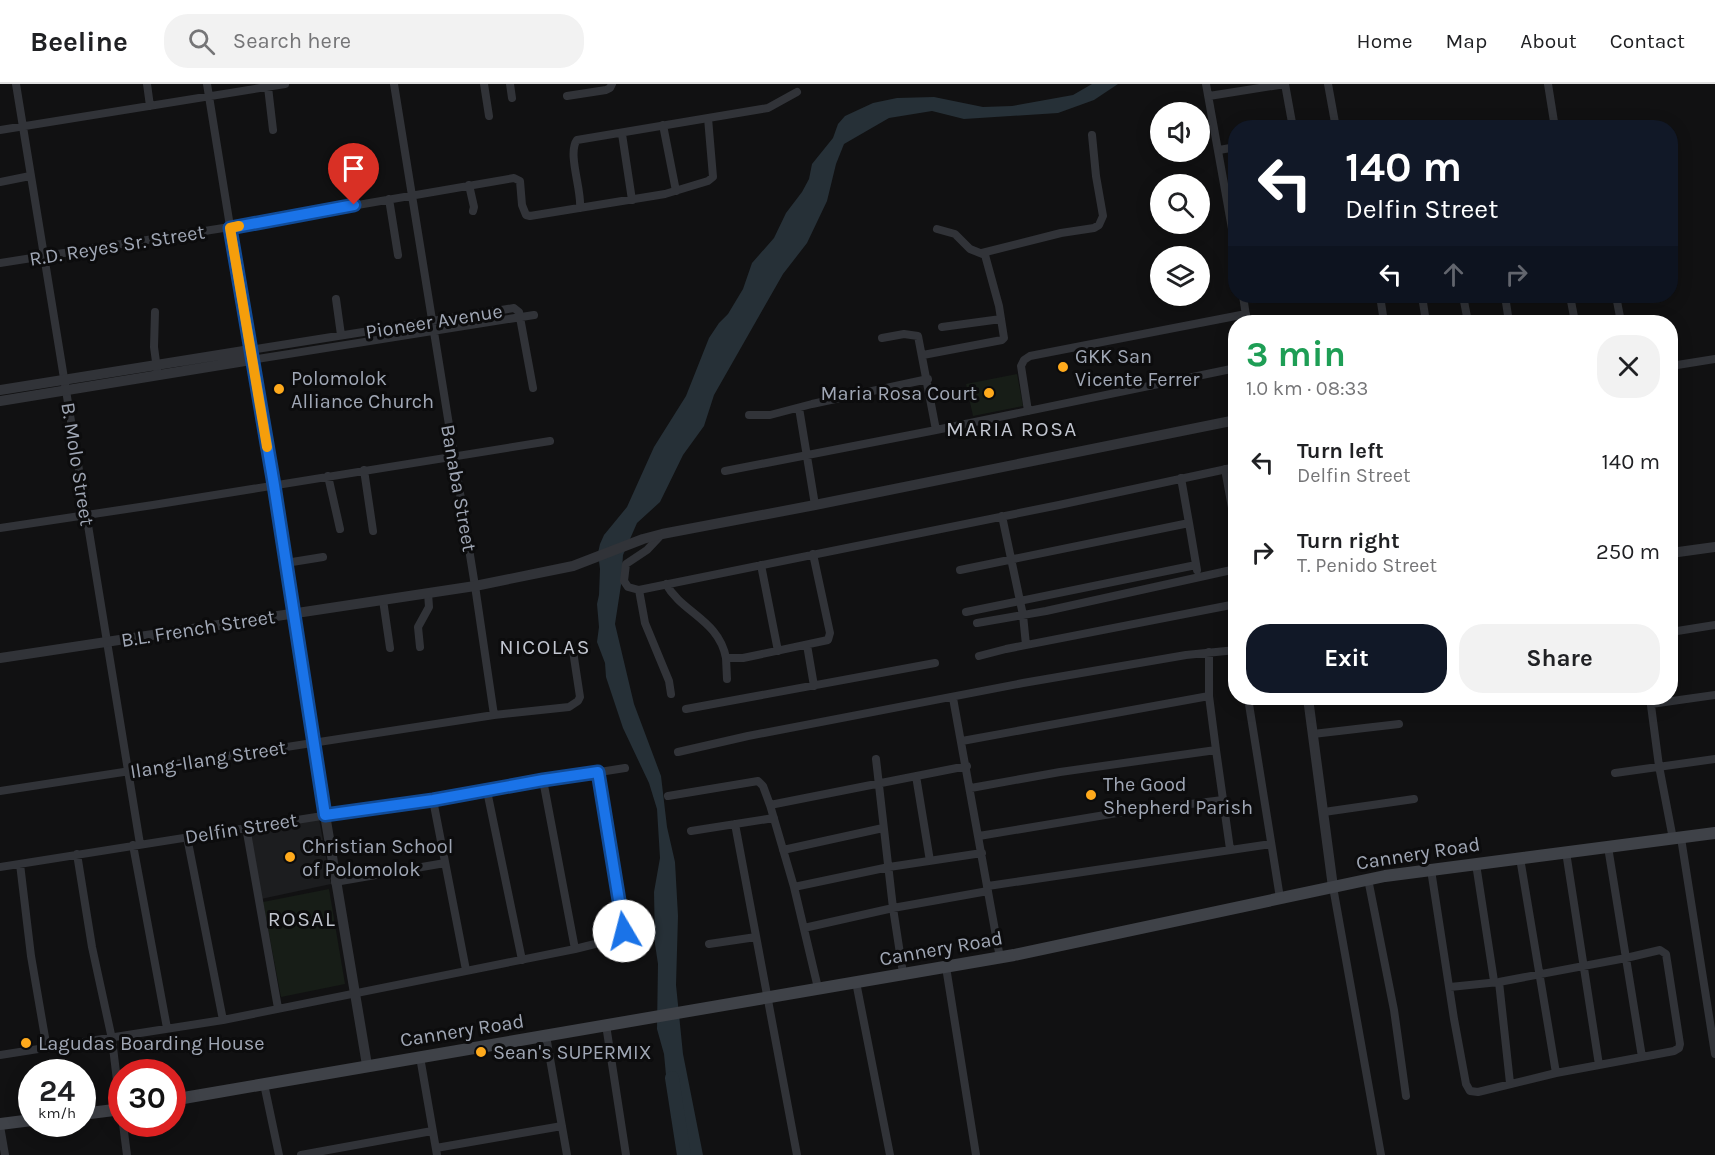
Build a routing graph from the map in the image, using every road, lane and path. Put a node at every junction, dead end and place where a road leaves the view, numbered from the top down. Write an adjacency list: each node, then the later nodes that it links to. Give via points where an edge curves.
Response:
1 (16, 84): 26 (street, B. Molo Street)
2 (147, 84): 19 (street)
3 (207, 84): 17 (street)
4 (285, 84): 13 (street)
5 (394, 84): 38 (street, Banaba Street)
6 (484, 84): 20 (street)
7 (510, 84): 18 (street)
8 (612, 84): 15 (street, via 606,90)
9 (1206, 84): 16 (street)
10 (1285, 84): 16 (street); 22 (street)
11 (1329, 84): 23 (street)
12 (1548, 84): 24 (street)
13 (268, 87): 17 (street); 28 (street)
14 (797, 92): 21 (street, via 768,108)
15 (567, 96)
16 (1209, 96): 32 (street)
17 (209, 97): 19 (street); 43 (street)
18 (512, 98)
19 (150, 106): 26 (street)
20 (489, 116)
21 (708, 118): 25 (street); 36 (street, via 712,178)
22 (1292, 120)
23 (1335, 120)
24 (1554, 120)
25 (663, 125): 29 (street); 36 (street)
26 (23, 127): 27 (street); 33 (street, B. Molo Street)
27 (0, 130)
28 (273, 130)
29 (622, 134): 40 (street); 41 (street, via 575,142)
30 (1092, 135): 45 (street, via 1102,216 1099,225)
31 (1228, 148): 32 (street)
32 (1219, 150): 37 (street)
33 (30, 176): 34 (street); 47 (street, B. Molo Street)
34 (0, 182)
35 (469, 185): 38 (street, R.D. Reyes Sr. Street); 41 (street, R.D. Reyes Sr. Street, via 518,179 523,210 528,216); 42 (street)
36 (676, 190): 40 (street)
37 (1228, 190)
38 (413, 195): 39 (street, R.D. Reyes Sr. Street); 55 (street, Banaba Street)
39 (389, 199): 43 (street, R.D. Reyes Sr. Street); 46 (street)
40 (632, 200): 41 (street)
41 (580, 208)
42 (473, 211)
43 (230, 228): 47 (street, R.D. Reyes Sr. Street); 59 (street)
44 (937, 229): 45 (street, via 955,234 970,249)
45 (982, 253): 53 (street)
46 (398, 255)
47 (45, 256): 48 (street, R.D. Reyes Sr. Street); 66 (street, B. Molo Street)
48 (0, 263)
49 (336, 299): 57 (street)
50 (155, 312): 63 (street)
51 (534, 315): 52 (street)
52 (520, 317): 55 (street, Pioneer Avenue, via 513,308); 67 (street)
53 (1001, 319): 56 (street); 60 (street, via 1002,340)
54 (1228, 321): 71 (street, via 1030,356 1021,366)
55 (432, 325): 57 (street, Pioneer Avenue); 59 (street, Pioneer Avenue); 77 (street, Banaba Street)
56 (942, 327)
57 (341, 335): 59 (street, Pioneer Avenue)
58 (882, 338): 60 (street, via 914,334 921,340)
59 (251, 355): 63 (street, Pioneer Avenue); 84 (street)
60 (923, 355): 65 (street)
61 (1715, 359): 62 (street)
62 (1678, 365)
63 (157, 370): 66 (street, Pioneer Avenue)
64 (1228, 370): 71 (street)
65 (928, 379): 70 (street); 74 (street)
66 (66, 385): 68 (street, Pioneer Avenue); 69 (street, Pioneer Avenue); 87 (street, B. Molo Street)
67 (533, 388)
68 (0, 390)
69 (0, 401)
70 (799, 408): 72 (street); 76 (street)
71 (1028, 411): 74 (street)
72 (749, 415)
73 (1228, 422): 86 (street, B.L. French Street)
74 (936, 430): 76 (street)
75 (550, 441): 77 (street)
76 (806, 456): 81 (street); 86 (street)
77 (454, 457): 80 (street); 106 (street, Banaba Street)
78 (1228, 468): 79 (street)
79 (1225, 469): 83 (street); 85 (street)
80 (364, 470): 82 (street); 92 (street)
81 (725, 471)
82 (328, 476): 84 (street); 91 (street)
83 (1181, 478): 88 (street); 89 (street)
84 (274, 485): 87 (street); 99 (street)
85 (1228, 486)
86 (815, 505): 93 (street, B.L. French Street)
87 (86, 516): 90 (street); 118 (street, B. Molo Street)
88 (1002, 516): 96 (street); 98 (street)
89 (1189, 523): 98 (street); 101 (street)
90 (0, 528)
91 (340, 529)
92 (373, 531)
93 (662, 534): 106 (street, B.L. French Street, via 573,566); 107 (street, via 626,564 626,584)
94 (1715, 548): 95 (street)
95 (1678, 552)
96 (813, 554): 100 (street); 119 (street, via 830,633 828,640)
97 (323, 557): 99 (street)
98 (1012, 560): 102 (street); 110 (street)
99 (286, 563): 113 (street)
100 (760, 565): 105 (street); 124 (street)
101 (1196, 565): 104 (street); 110 (street)
102 (960, 570)
103 (1228, 571): 104 (street)
104 (1199, 577): 114 (street)
105 (666, 584): 107 (street); 129 (street, via 714,631)
106 (475, 586): 108 (street, B.L. French Street); 142 (street, Banaba Street)
107 (639, 590): 133 (street, via 645,623)
108 (428, 593): 109 (street, B.L. French Street); 121 (street, via 429,608 418,627)
109 (383, 600): 113 (street, B.L. French Street); 122 (street)
110 (1020, 602): 112 (street); 114 (street)
111 (1228, 606): 120 (street)
112 (966, 612)
113 (294, 614): 118 (street, B.L. French Street); 146 (street)
114 (1023, 615): 115 (street); 120 (street)
115 (977, 623)
116 (1715, 625): 117 (street)
117 (1678, 631)
118 (106, 642): 128 (street, B.L. French Street); 154 (street, B. Molo Street)
119 (807, 645): 124 (street); 132 (street)
120 (1026, 645): 127 (street)
121 (420, 647)
122 (390, 648)
123 (573, 651): 142 (street, Ilang-Ilang Street, via 578,701 569,707)
124 (778, 651): 129 (street)
125 (1228, 651): 126 (street)
126 (1209, 652): 135 (street); 136 (street)
127 (980, 656)
128 (0, 658)
129 (726, 658): 131 (street)
130 (935, 663): 132 (street)
131 (727, 679)
132 (814, 686): 141 (street)
133 (671, 694)
134 (1715, 695): 137 (street)
135 (1209, 696): 145 (street); 147 (street)
136 (953, 698): 145 (street); 148 (street)
137 (1678, 698)
138 (1249, 705): 179 (street)
139 (1309, 705): 144 (street)
140 (1651, 705): 152 (street)
141 (686, 709)
142 (494, 715): 146 (street, Ilang-Ilang Street)
143 (1399, 724): 144 (street)
144 (1313, 734): 168 (street)
145 (962, 741): 151 (street)
146 (313, 743): 154 (street, Ilang-Ilang Street); 169 (street)
147 (1216, 750): 160 (street); 166 (street)
148 (678, 752)
149 (876, 759): 159 (street)
150 (1715, 759): 152 (street)
151 (967, 766): 157 (street); 160 (street)
152 (1659, 766): 156 (street); 178 (street)
153 (624, 768): 155 (street, Delfin Street)
154 (128, 770): 162 (street, Ilang-Ilang Street); 180 (street, B. Molo Street)
155 (598, 772): 158 (street, Delfin Street); 205 (street, via 624,931 619,938)
156 (1615, 773)
157 (916, 776): 159 (street); 188 (street)
158 (543, 780): 161 (street, Delfin Street); 205 (street)
159 (878, 784): 167 (street); 173 (street)
160 (971, 788): 176 (street)
161 (488, 790): 165 (street, Delfin Street); 208 (street)
162 (0, 791)
163 (668, 796): 167 (street, via 758,780)
164 (1414, 799): 168 (street)
165 (433, 800): 169 (street, Delfin Street); 189 (street)
166 (1223, 800): 176 (street); 182 (street)
167 (770, 806): 170 (street)
168 (1324, 812): 198 (street)
169 (325, 815): 172 (street, Delfin Street); 196 (street)
170 (774, 818): 171 (street); 183 (street)
171 (735, 824): 174 (street); 203 (street)
172 (246, 827): 177 (street, Delfin Street); 220 (street)
173 (883, 828): 183 (street); 193 (street)
174 (691, 831)
175 (1715, 833): 178 (main road, Cannery Road)
176 (979, 836): 185 (street)
177 (187, 837): 180 (street, Delfin Street); 221 (street)
178 (1677, 838): 181 (main road, Cannery Road); 227 (street)
179 (1271, 844): 182 (street); 200 (street)
180 (136, 845): 186 (street, Delfin Street); 223 (street, B. Molo Street)
181 (1608, 847): 184 (main road, Cannery Road); 207 (street)
182 (1230, 849): 199 (street)
183 (783, 850): 197 (street)
184 (1566, 852): 187 (main road, Cannery Road); 209 (street)
185 (982, 853): 188 (street); 199 (street)
186 (77, 854): 190 (street, Delfin Street); 225 (street)
187 (1520, 858): 191 (main road, Cannery Road); 213 (street)
188 (930, 861): 193 (street)
189 (445, 863): 196 (street); 211 (street)
190 (20, 864): 192 (street, Delfin Street); 226 (street)
191 (1476, 864): 194 (main road, Cannery Road); 214 (street)
192 (0, 867)
193 (889, 867): 197 (street); 201 (street)
194 (1431, 870): 195 (main road, Cannery Road); 216 (street)
195 (1368, 879): 198 (main road, Cannery Road); 237 (street, via 1394,1010)
196 (335, 882): 218 (street)
197 (795, 886): 202 (street)
198 (1333, 887): 200 (main road, Cannery Road); 254 (street)
199 (988, 888): 201 (street); 206 (street)
200 (1280, 898): 206 (main road, Cannery Road)
201 (893, 908): 202 (street); 212 (street)
202 (804, 928): 217 (street)
203 (756, 937): 204 (street); 219 (street)
204 (709, 944)
205 (575, 949): 208 (street)
206 (1000, 958): 210 (main road, Cannery Road)
207 (1626, 958): 209 (street); 230 (street); 230 (street, via 1660,950 1666,954 1680,1044 1674,1051)
208 (522, 960): 211 (street)
209 (1583, 965): 213 (street); 233 (street)
210 (946, 967): 212 (main road, Cannery Road); 253 (street)
211 (466, 970): 218 (street)
212 (903, 973): 215 (main road, Cannery Road)
213 (1539, 974): 214 (street); 234 (street)
214 (1496, 981): 216 (street); 235 (street)
215 (856, 982): 217 (main road, Cannery Road); 252 (street)
216 (1450, 987): 235 (street, via 1468,1088 1478,1092)
217 (818, 988): 219 (main road, Cannery Road)
218 (354, 994): 220 (street); 232 (street)
219 (767, 997): 222 (main road, Cannery Road); 251 (street)
220 (278, 1008): 221 (street)
221 (223, 1020): 223 (street)
222 (606, 1025): 224 (main road, Cannery Road); 250 (street)
223 (167, 1029): 225 (street)
224 (546, 1036): 229 (main road, Cannery Road); 241 (street)
225 (112, 1039): 226 (street); 231 (street)
226 (47, 1049): 228 (street)
227 (1715, 1054)
228 (0, 1055)
229 (420, 1057): 232 (main road, Cannery Road); 242 (street)
230 (1642, 1058): 233 (street)
231 (115, 1059)
232 (367, 1065): 236 (main road, Cannery Road)
233 (1599, 1065): 234 (street)
234 (1556, 1073): 235 (street)
235 (1510, 1083)
236 (264, 1084): 238 (main road, Cannery Road); 247 (street)
237 (1406, 1096)
238 (186, 1098)
239 (18, 1122): 240 (main road)
240 (0, 1125): 245 (street)
241 (562, 1126): 244 (street); 249 (street)
242 (432, 1131): 244 (street); 248 (street)
243 (125, 1137): 246 (street)
244 (436, 1151)
245 (4, 1155)
246 (127, 1155)
247 (279, 1155)
248 (301, 1155)
249 (567, 1155)
250 (626, 1155)
251 (797, 1155)
252 (890, 1155)
253 (976, 1155)
254 (1381, 1155)

